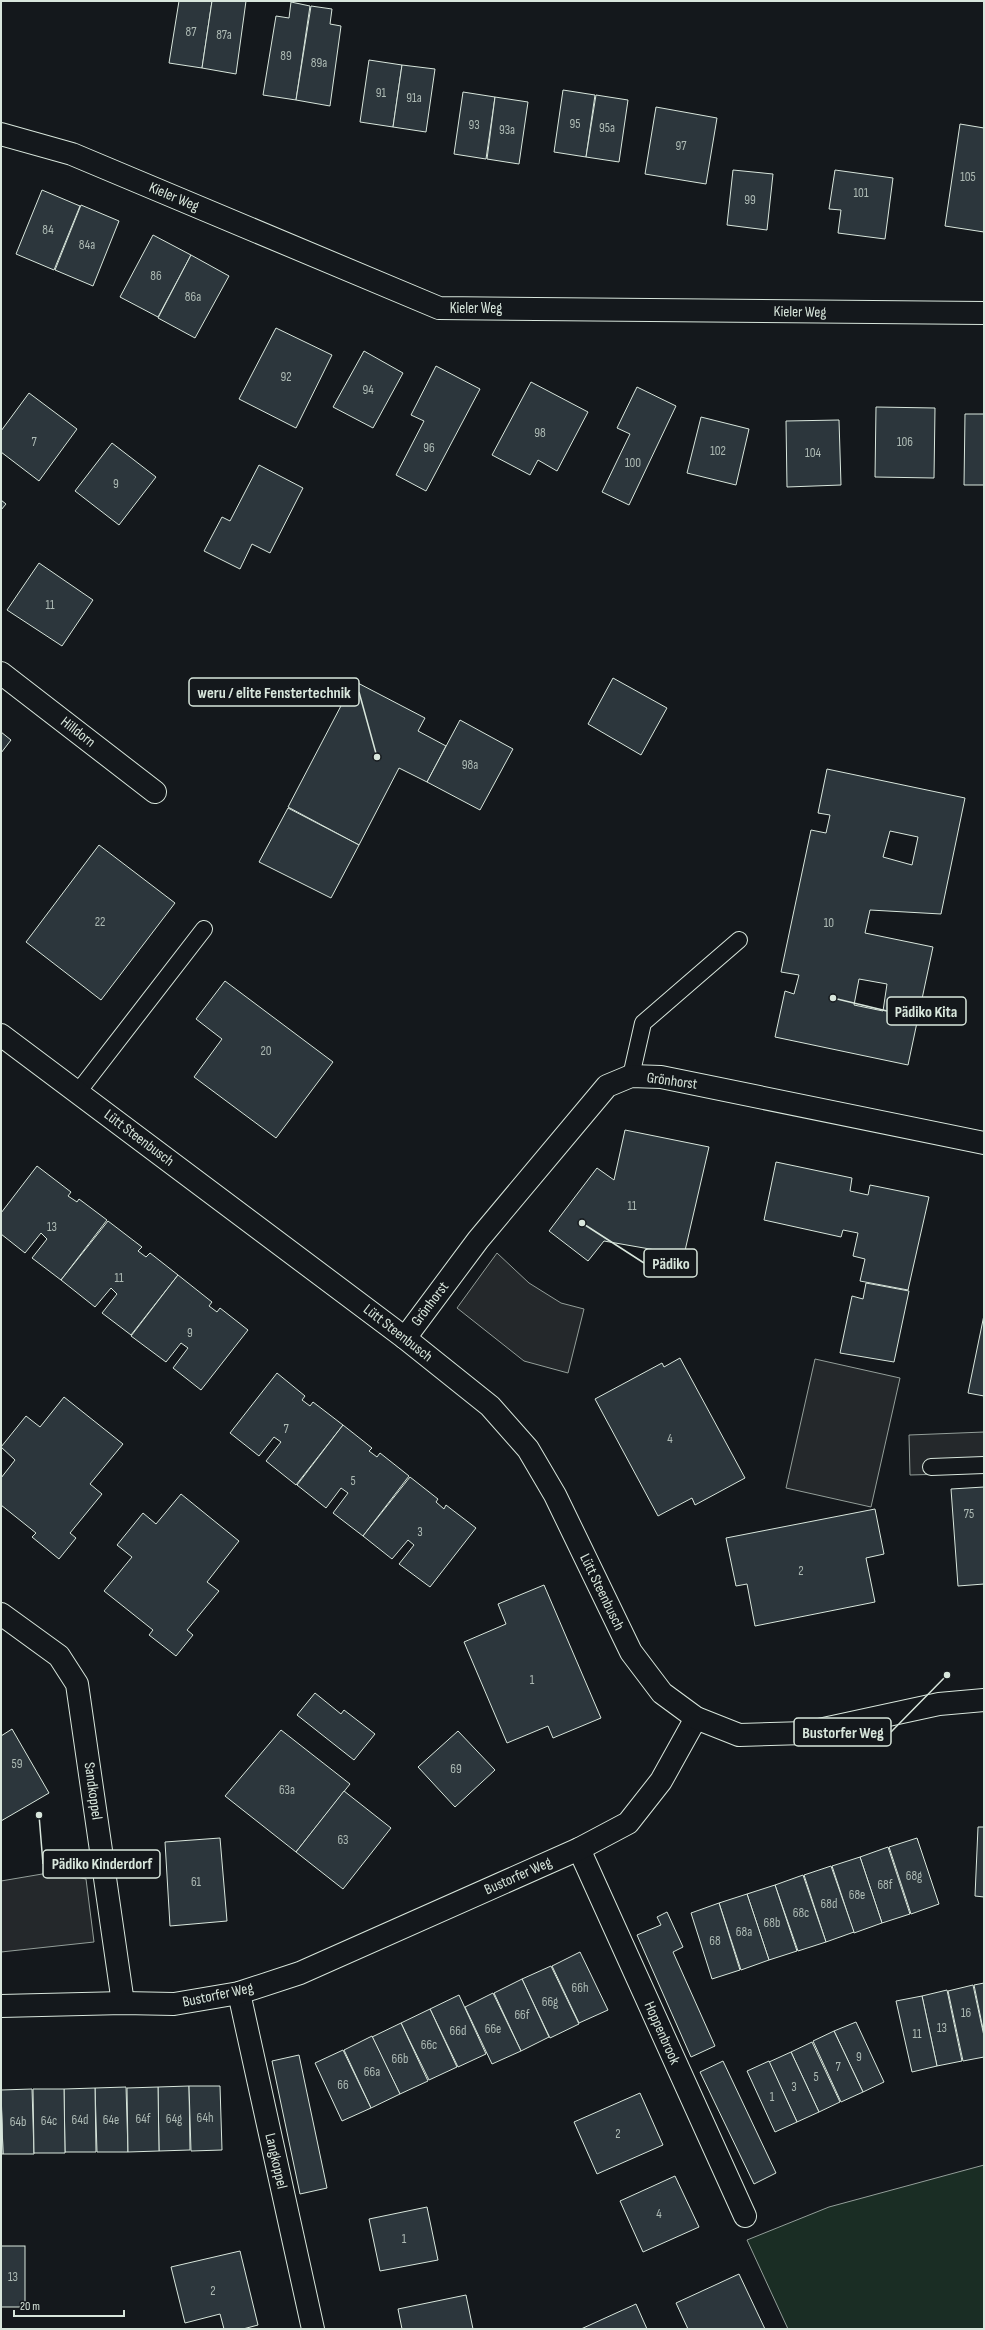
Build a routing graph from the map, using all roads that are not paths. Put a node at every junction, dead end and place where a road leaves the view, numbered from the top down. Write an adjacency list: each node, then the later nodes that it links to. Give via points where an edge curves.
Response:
1 (1, 134): 2 (street, Kieler Weg, via 72,154 439,308)
2 (984, 313)
3 (1, 673): 4 (street, Hilldorn)
4 (155, 792)
5 (204, 929): 9 (lane)
6 (738, 940): 8 (lane, via 643,1023)
7 (1, 1035): 9 (street, Lütt Steenbusch)
8 (631, 1076): 10 (street, Grönhorst, via 661,1077); 11 (street, Grönhorst, via 607,1086 478,1240)
9 (78, 1092): 11 (street, Lütt Steenbusch)
10 (984, 1143)
11 (405, 1338): 16 (street, Lütt Steenbusch, via 490,1406 528,1449 554,1495 631,1652 662,1693)
12 (984, 1465): 13 (lane)
13 (931, 1467)
14 (1, 1614): 19 (street, Sandkoppel, via 59,1656 78,1684)
15 (984, 1700): 16 (street, via 939,1704 805,1733 739,1735)
16 (696, 1718): 17 (street, Bustorfer Weg, via 661,1781 628,1823)
17 (579, 1849): 18 (street, Bustorfer Weg, via 300,1973); 21 (street, Hoppenbrook)
18 (239, 1993): 19 (street, Bustorfer Weg, via 174,2004); 22 (street, Langkoppel)
19 (123, 2003): 20 (street, Bustorfer Weg)
20 (1, 2006)
21 (746, 2216)
22 (313, 2329)

